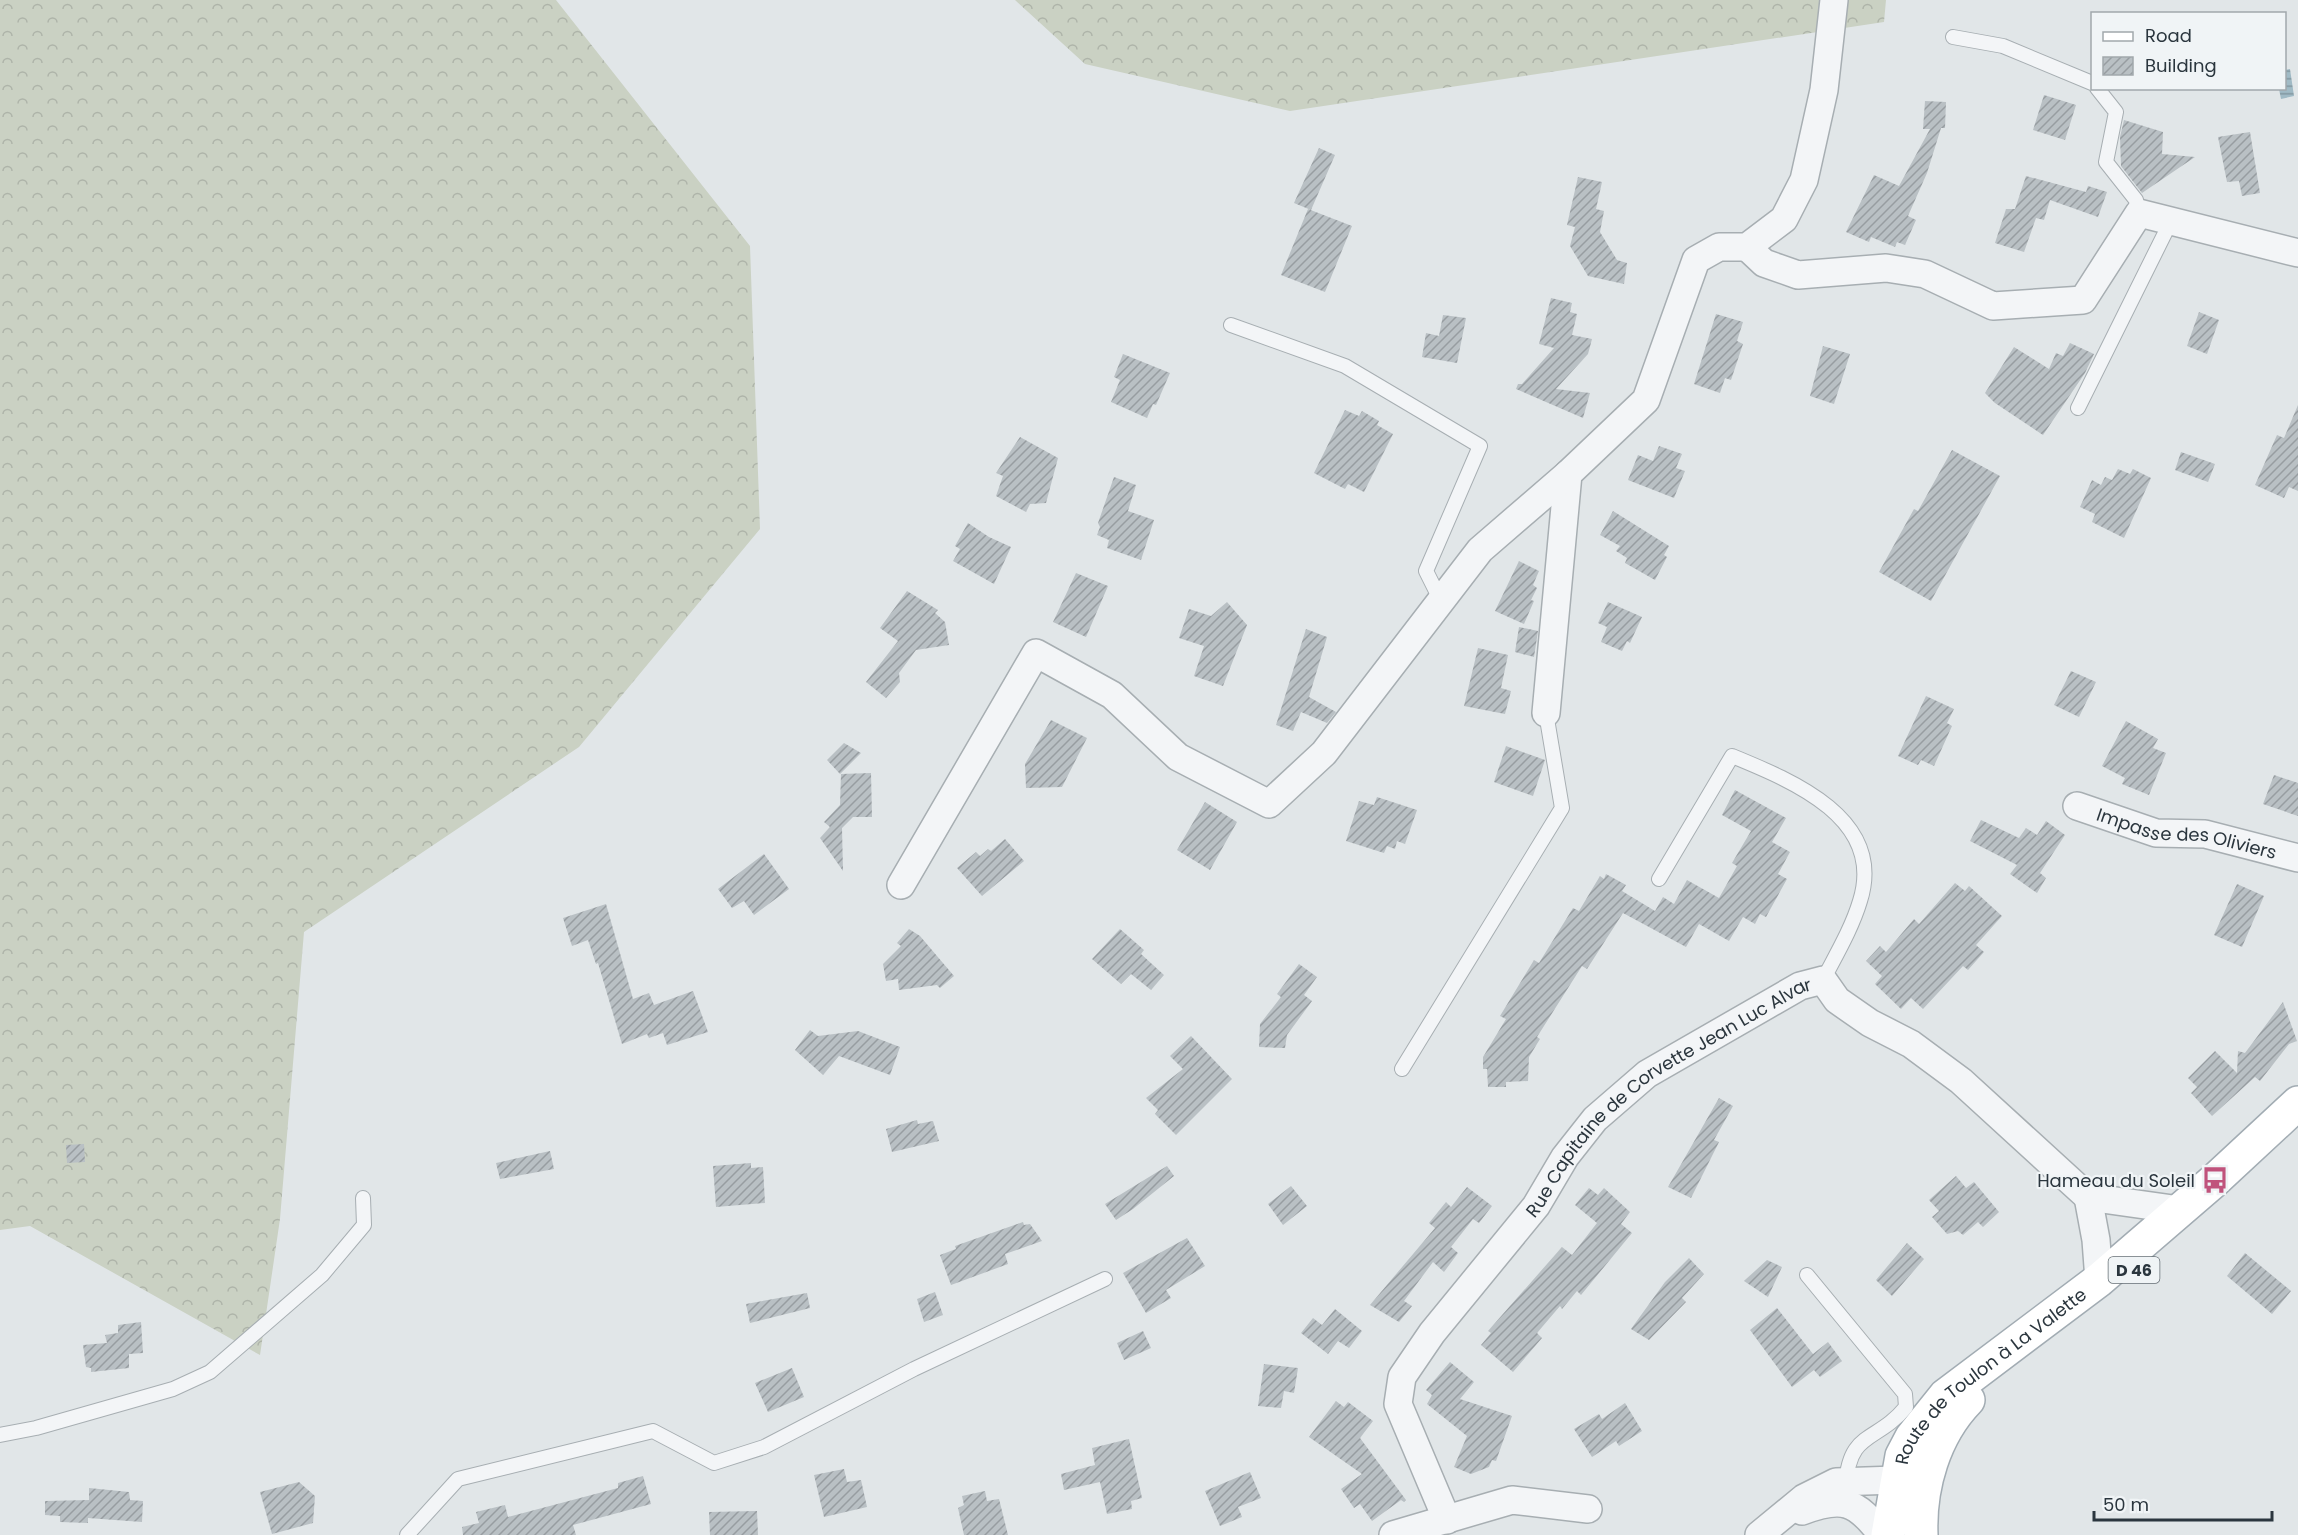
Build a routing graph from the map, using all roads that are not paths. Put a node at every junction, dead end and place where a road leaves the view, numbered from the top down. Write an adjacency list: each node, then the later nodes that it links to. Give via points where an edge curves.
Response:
1 (1834, 0): 7 (street, via 1824,90 1804,180 1784,219)
2 (1953, 37): 3 (lane, via 2003,46)
3 (2091, 83)
4 (2099, 90): 5 (lane, via 2116,112 2106,162 2136,200)
5 (2139, 213): 6 (street); 7 (street, via 2083,300 1993,306 1924,274 1886,268 1798,275 1764,263)
6 (2171, 221): 8 (street); 10 (lane)
7 (1747, 247): 11 (street, via 1719,247 1696,260 1646,400)
8 (2298, 253)
9 (1231, 325): 12 (lane, via 1345,366 1480,446 1426,571)
10 (2078, 408)
11 (1568, 474): 12 (street, via 1480,550); 13 (street)
12 (1440, 599): 17 (street, via 1324,753 1269,804 1178,757 1112,694 1036,653)
13 (1546, 713): 19 (lane, via 1562,808)
14 (2077, 806): 15 (street, Impasse des Oliviers, via 2156,833 2205,834)
15 (2298, 858)
16 (1659, 879): 18 (lane, via 1732,756 1828,804 1858,839 1864,867 1861,900)
17 (901, 885)
18 (1823, 980): 22 (street, Rue Capitaine de Corvette Jean Luc Alvar, via 1837,1000 1911,1044 1961,1081); 32 (street, Rue Capitaine de Corvette Jean Luc Alvar, via 1800,986 1647,1074 1595,1119 1536,1206 1432,1333 1402,1377 1398,1404)
19 (1402, 1069)
20 (2298, 1103): 24 (main road, Route de Toulon à La Valette / D 46)
21 (2298, 1123): 34 (main road, Route de Toulon à La Valette / D 46, via 2136,1269 1980,1388 1962,1406 1932,1458)
22 (2088, 1197): 24 (street); 27 (street)
23 (363, 1198): 28 (lane, via 364,1225 322,1275 210,1372 173,1389)
24 (2180, 1210): 27 (main road, Route de Toulon à La Valette / D 46)
25 (1807, 1275): 30 (lane, via 1905,1394 1906,1407 1899,1415 1852,1450 1846,1466)
26 (1105, 1279): 35 (lane, via 914,1369 764,1447 714,1463 653,1431 458,1479)
27 (2099, 1280): 29 (main road, Route de Toulon à La Valette / D 46, via 1945,1396 1912,1437)
28 (0, 1436)
29 (1896, 1480): 30 (street); 34 (street, via 1910,1498); 38 (main road, Route de Toulon à La Valette / D 46)
30 (1846, 1491): 33 (street, via 1836,1482 1804,1498); 37 (street)
31 (1588, 1509): 32 (street, via 1512,1500)
32 (1447, 1520): 36 (street)
33 (1769, 1527)
34 (1921, 1528)
35 (407, 1535)
36 (1393, 1535)
37 (1882, 1535)
38 (1888, 1535)

